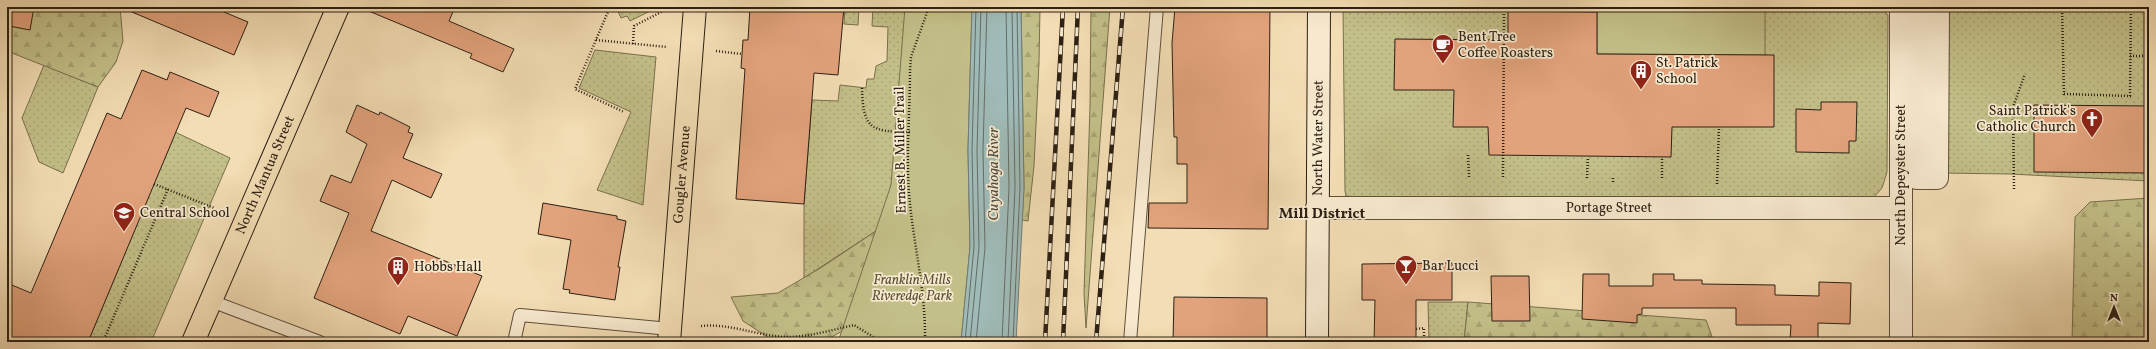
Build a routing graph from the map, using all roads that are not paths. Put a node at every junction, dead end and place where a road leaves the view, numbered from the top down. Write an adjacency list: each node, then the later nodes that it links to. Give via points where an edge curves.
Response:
1 (338, 7): 10 (main road, North Mantua Street)
2 (695, 7): 11 (main road, Gougler Avenue)
3 (1157, 7): 15 (lane)
4 (1319, 7): 8 (street, North Water Street)
5 (1901, 7): 9 (street, North Depeyster Street)
6 (1919, 7): 7 (street, via 1917,178 1937,178)
7 (1938, 7)
8 (1317, 208): 9 (street, Portage Street); 16 (street, North Water Street)
9 (1901, 208): 17 (street, North Depeyster Street)
10 (210, 301): 12 (main road, North Mantua Street); 13 (lane)
11 (669, 335): 14 (lane, via 520,315)
12 (192, 342)
13 (320, 342)
14 (514, 342)
15 (1130, 342)
16 (1317, 342)
17 (1900, 342)

